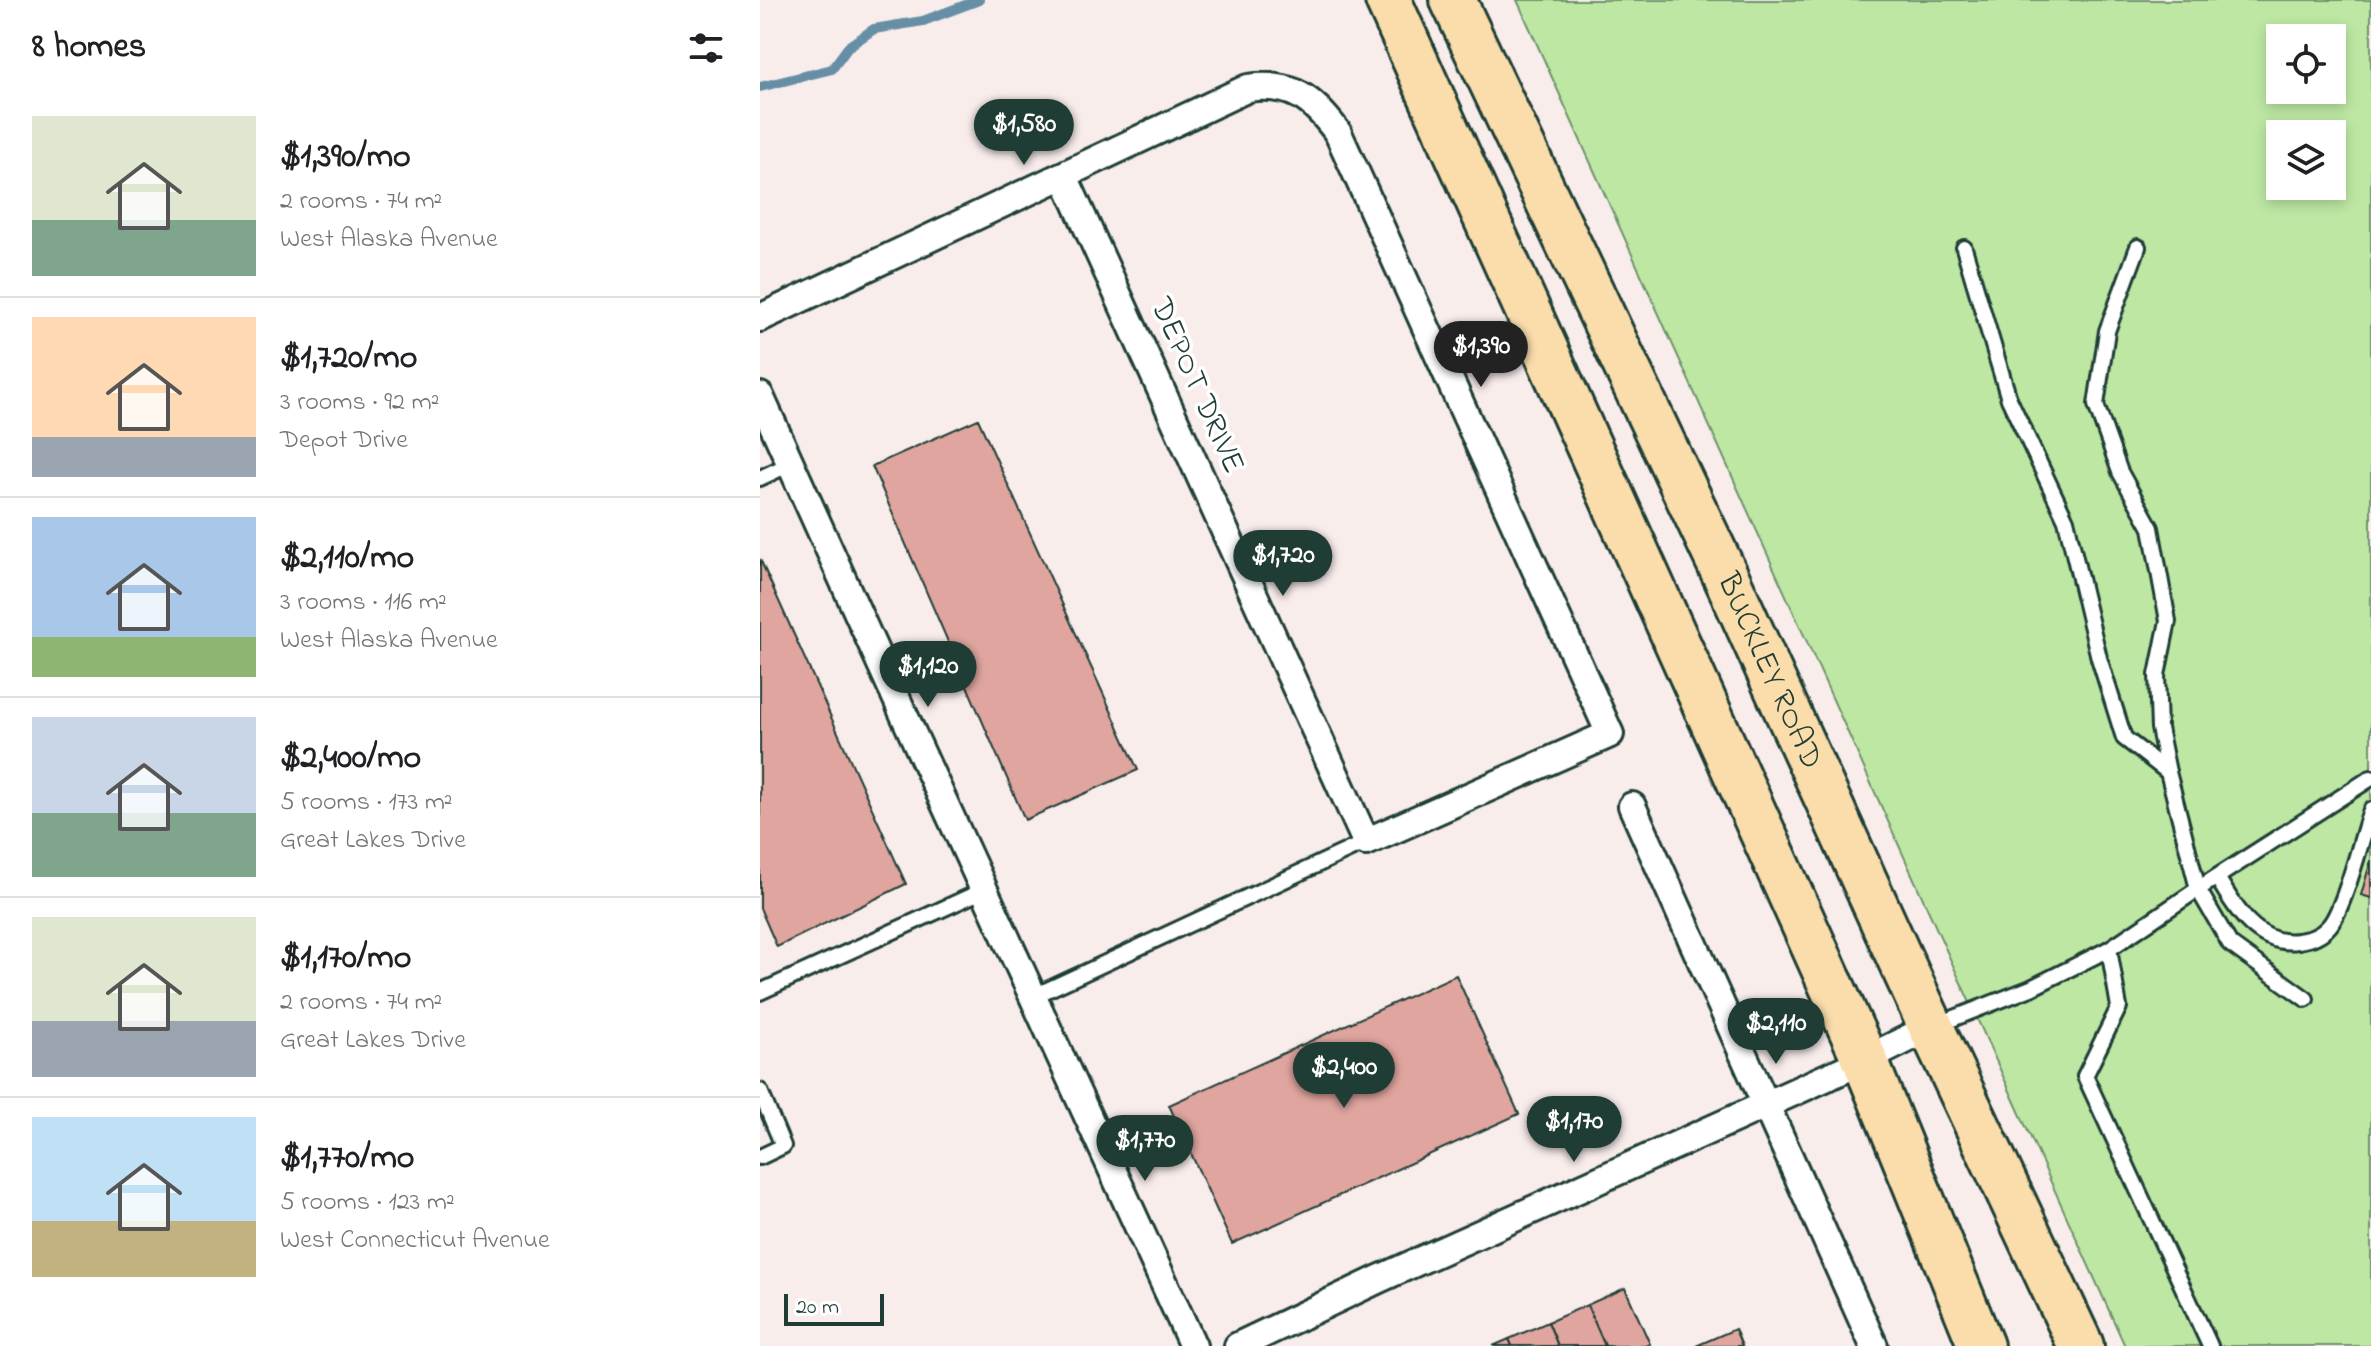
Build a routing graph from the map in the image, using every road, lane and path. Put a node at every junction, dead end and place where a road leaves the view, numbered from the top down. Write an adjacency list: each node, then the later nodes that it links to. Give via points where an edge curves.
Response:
1 (1388, 0): 23 (highway)
2 (1453, 0): 22 (highway, BUCKLEY ROAD, via 1727,579)
3 (1064, 176): 6 (street); 14 (street, DEPOT DRIVE); 14 (street, via 1248,88 1271,85 1294,92 1321,109 1338,133 1610,734)
4 (2138, 247): 10 (lane, via 2107,331 2096,405 2120,472 2151,528 2168,621 2157,675)
5 (1964, 248): 10 (lane, via 2009,399 2066,520 2124,738)
6 (760, 318)
7 (760, 396): 8 (street)
8 (790, 464): 9 (lane); 17 (street)
9 (760, 478)
10 (2168, 772): 16 (lane)
11 (2371, 778): 15 (lane)
12 (1632, 806): 25 (street)
13 (2371, 810): 15 (lane, via 2339,908 2315,938 2283,943 2264,935 2242,916)
14 (1366, 842): 20 (lane)
15 (2217, 877): 16 (lane)
16 (2198, 889): 18 (lane); 21 (lane, via 2230,944)
17 (984, 890): 19 (lane); 20 (street)
18 (2109, 949): 22 (lane, via 2031,988); 32 (lane, via 2119,1007 2085,1076)
19 (760, 992)
20 (1032, 997): 27 (street)
21 (2306, 999)
22 (1931, 1027): 23 (street); 31 (highway, BUCKLEY ROAD)
23 (1865, 1060): 25 (street); 30 (highway)
24 (760, 1091): 26 (lane, via 783,1146)
25 (1765, 1105): 28 (street); 29 (street)
26 (760, 1157)
27 (1193, 1346)
28 (1238, 1346)
29 (1874, 1346)
30 (1981, 1346)
31 (2081, 1346)
32 (2210, 1346)

